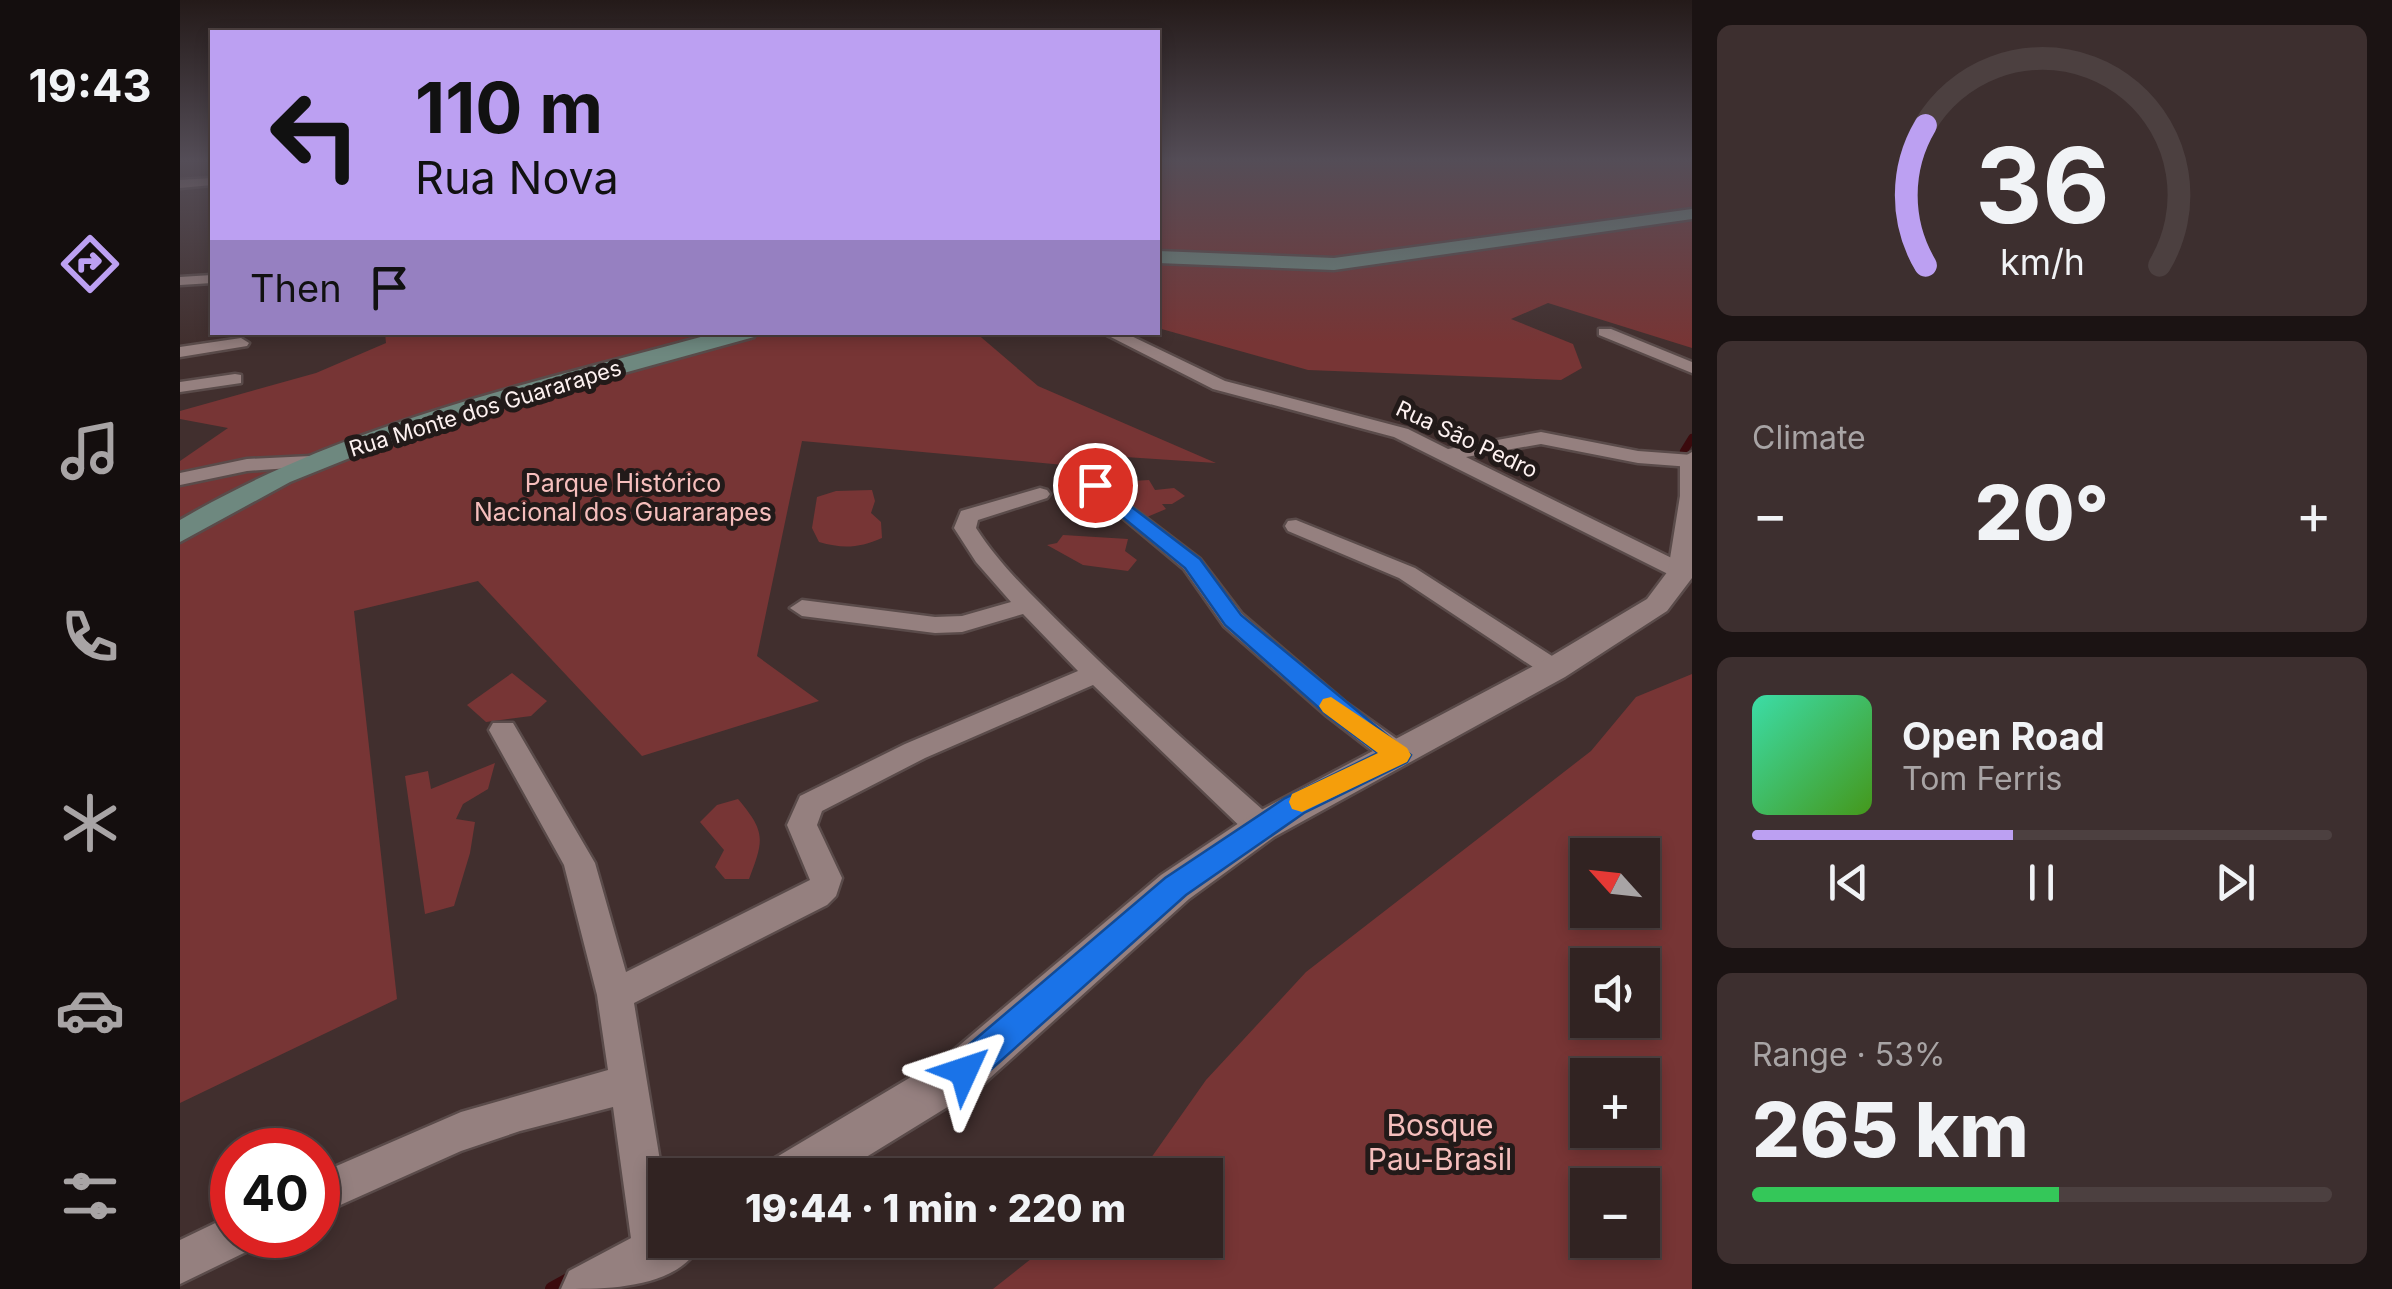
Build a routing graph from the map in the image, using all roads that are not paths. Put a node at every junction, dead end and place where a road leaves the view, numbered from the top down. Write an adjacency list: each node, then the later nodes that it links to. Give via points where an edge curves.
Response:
1 (1641, 221): 2 (main road, via 1334,264)
2 (1160, 257)
3 (1604, 332): 9 (street)
4 (735, 335): 15 (main road, Rua Monte dos Guararapes, via 441,416)
5 (1116, 335): 13 (street, Rua São Pedro, via 1220,384 1360,420)
6 (241, 343): 7 (street)
7 (180, 352)
8 (222, 363): 10 (street)
9 (1692, 368)
10 (180, 372)
11 (235, 379): 12 (street)
12 (180, 387)
13 (1448, 455): 14 (street, via 1540,438); 22 (street, Rua São Pedro)
14 (1691, 460): 19 (street)
15 (311, 462): 16 (street, via 247,465); 20 (main road, Rua Monte dos Guararapes)
16 (180, 479)
17 (1095, 485): 28 (street, via 1192,564 1258,643)
18 (1040, 494): 23 (street, via 976,512 966,522 984,558)
19 (1692, 497): 22 (street)
20 (184, 524)
21 (1296, 526): 25 (street, via 1407,573)
22 (1682, 572): 25 (street, via 1656,605)
23 (1028, 605): 24 (street, via 935,625); 26 (street)
24 (802, 608)
25 (1554, 669): 28 (street)
26 (1095, 674): 29 (street); 30 (street, via 810,804 802,825 826,878 816,895)
27 (503, 730): 30 (street, via 579,863)
28 (1398, 755): 29 (street)
29 (1261, 827): 32 (street, via 1175,886 964,1071)
30 (615, 994): 31 (street)
31 (626, 1087): 33 (street); 34 (street, via 500,1116)
32 (820, 1158)
33 (648, 1174)
34 (340, 1184)
35 (210, 1248): 37 (street)
36 (648, 1256): 38 (street)
37 (180, 1263)
38 (587, 1289)

